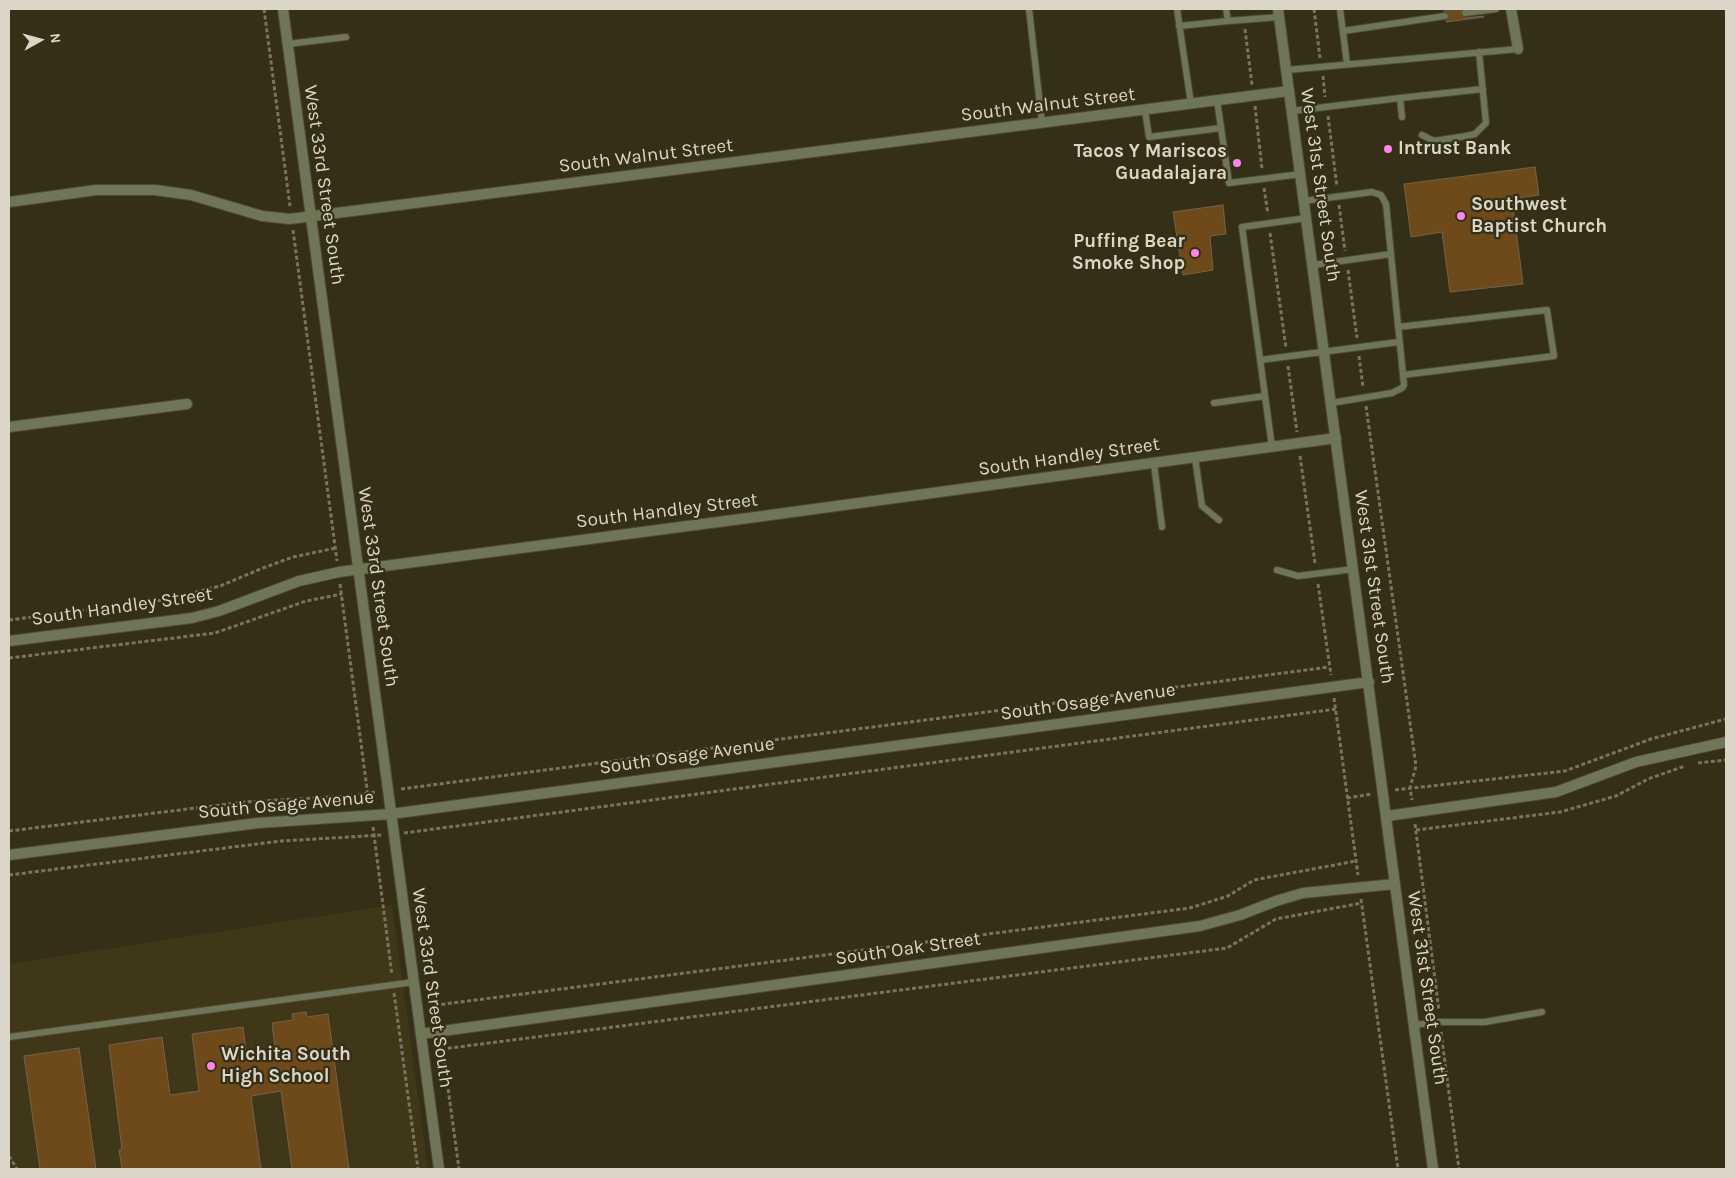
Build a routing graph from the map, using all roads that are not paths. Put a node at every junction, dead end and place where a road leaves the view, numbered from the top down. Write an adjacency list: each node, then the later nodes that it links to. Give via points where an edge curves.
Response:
1 (283, 9): 15 (street, West 33rd Street South)
2 (1029, 9): 28 (lane)
3 (1176, 9): 12 (lane)
4 (1226, 9): 11 (lane)
5 (1340, 9): 13 (lane)
6 (1496, 9): 9 (lane)
7 (1511, 9): 16 (street)
8 (1279, 13): 11 (lane); 19 (street, West 31st Street South)
9 (1465, 13)
10 (1445, 16): 13 (lane)
11 (1228, 21): 12 (lane)
12 (1179, 26): 24 (lane)
13 (1343, 31): 18 (lane)
14 (346, 37): 15 (lane)
15 (288, 44): 34 (street, West 33rd Street South)
16 (1518, 49): 17 (lane)
17 (1479, 52): 18 (lane); 20 (lane)
18 (1347, 64): 19 (lane)
19 (1286, 70): 21 (street, West 31st Street South)
20 (1483, 90): 22 (lane); 30 (lane, via 1486,123 1475,134 1434,141)
21 (1289, 91): 23 (street, South Walnut Street); 26 (street, West 31st Street South)
22 (1400, 98): 26 (lane); 27 (lane)
23 (1217, 100): 24 (street, South Walnut Street); 29 (lane)
24 (1190, 104): 25 (street, South Walnut Street)
25 (1145, 110): 28 (street, South Walnut Street); 29 (lane, via 1149,137)
26 (1292, 111): 31 (street, West 31st Street South)
27 (1402, 117)
28 (1042, 123): 34 (street, South Walnut Street)
29 (1221, 128): 31 (lane, via 1228,182)
30 (1422, 135)
31 (1300, 174): 32 (street, West 31st Street South)
32 (1304, 201): 35 (street, West 31st Street South); 36 (lane, via 1372,192 1381,195 1386,204)
33 (9, 202): 34 (street, South Walnut Street, via 96,190 154,190 190,195 262,216)
34 (311, 217): 55 (street, West 33rd Street South)
35 (1307, 218): 37 (street, West 31st Street South); 41 (lane, via 1242,227)
36 (1391, 254): 37 (lane); 38 (lane)
37 (1313, 265): 40 (street, West 31st Street South)
38 (1398, 327): 39 (lane); 42 (lane, via 1548,310 1554,356)
39 (1400, 342): 40 (lane); 42 (lane)
40 (1324, 352): 41 (lane); 46 (street, West 31st Street South)
41 (1260, 360): 43 (lane)
42 (1403, 375): 46 (lane, via 1404,385 1392,394)
43 (1265, 396): 44 (lane); 49 (lane)
44 (1214, 403)
45 (187, 404): 47 (street)
46 (1332, 404): 48 (street, West 31st Street South)
47 (9, 427)
48 (1336, 438): 49 (street, South Handley Street); 54 (street, West 31st Street South)
49 (1272, 447): 50 (street, South Handley Street)
50 (1195, 458): 51 (street, South Handley Street); 52 (lane, via 1202,506)
51 (1154, 464): 53 (lane); 55 (street, South Handley Street)
52 (1219, 520)
53 (1162, 528)
54 (1354, 569): 56 (lane, via 1298,576); 58 (street, West 31st Street South)
55 (358, 570): 57 (street, South Handley Street, via 299,581 223,610 192,618); 60 (street, West 33rd Street South)
56 (1277, 570)
57 (9, 641)
58 (1369, 682): 60 (street, South Osage Avenue); 61 (street, West 31st Street South)
59 (1726, 742): 61 (street, via 1636,762 1556,792)
60 (391, 814): 62 (street, South Osage Avenue, via 258,823); 64 (street, West 33rd Street South)
61 (1386, 816): 63 (street, West 31st Street South)
62 (9, 855)
63 (1395, 884): 66 (street, West 31st Street South); 67 (street, South Oak Street, via 1292,896 1200,926)
64 (414, 982): 67 (street, West 33rd Street South); 68 (lane)
65 (1542, 1012): 66 (lane, via 1485,1022)
66 (1414, 1025): 70 (street, West 31st Street South)
67 (421, 1034): 69 (street, West 33rd Street South)
68 (9, 1037)
69 (439, 1169)
70 (1433, 1169)

